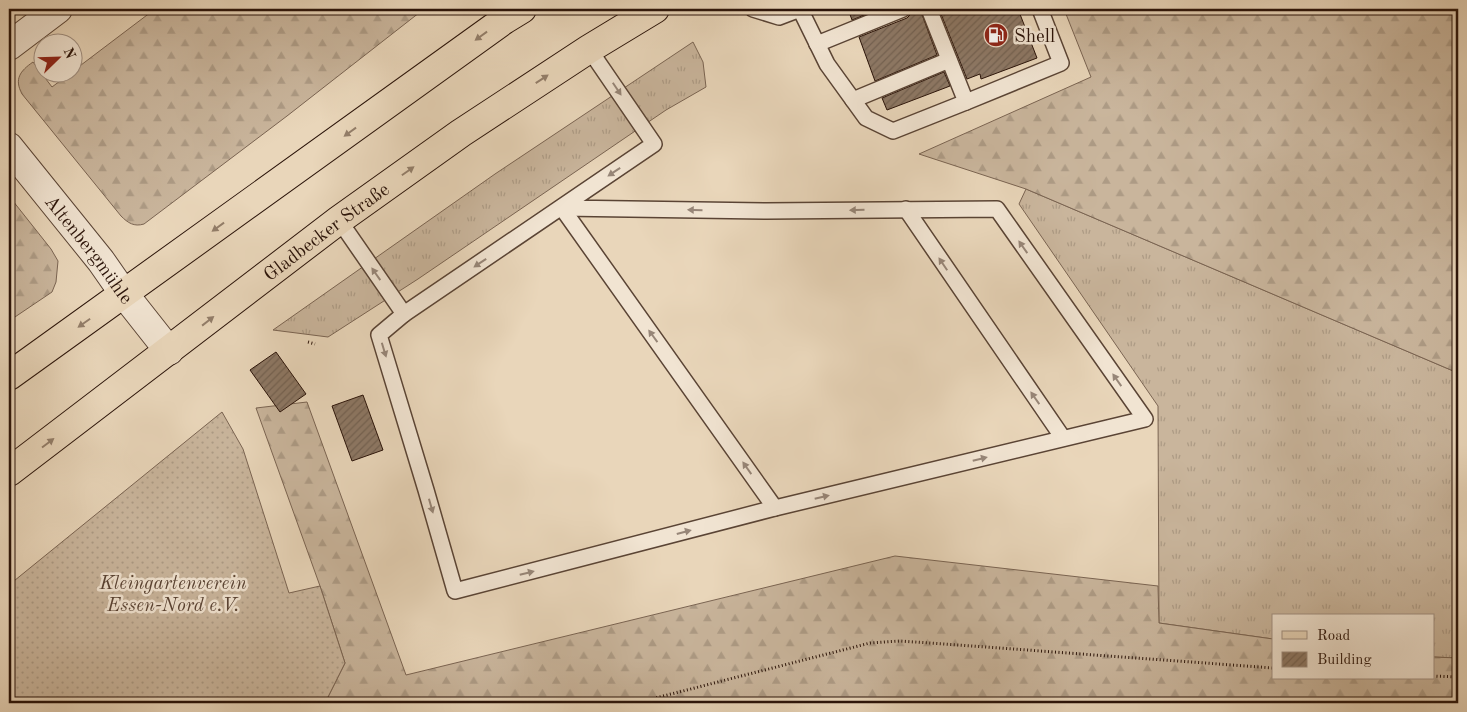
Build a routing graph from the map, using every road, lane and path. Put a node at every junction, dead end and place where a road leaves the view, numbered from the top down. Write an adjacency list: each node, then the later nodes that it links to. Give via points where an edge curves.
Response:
1 (58, 9): 10 (street)
2 (522, 9): 19 (main road, one-way to 19)
3 (654, 9): 11 (main road, Gladbecker Straße)
4 (753, 9): 5 (lane, via 778,17)
5 (800, 9): 9 (lane)
6 (902, 9): 9 (lane)
7 (929, 9): 12 (lane)
8 (1040, 9): 14 (lane, via 1061,63)
9 (817, 44): 13 (lane)
10 (9, 46)
11 (589, 49): 16 (lane, one-way to 16, via 654,144); 18 (main road, Gladbecker Straße, one-way to 11, via 461,133)
12 (950, 60): 13 (lane); 14 (lane)
13 (853, 100): 14 (lane, via 866,118 894,131)
14 (966, 102)
15 (9, 147): 19 (street, Altenbergmühle)
16 (562, 208): 17 (lane, one-way to 16); 20 (lane, one-way to 20); 27 (lane, one-way to 16)
17 (906, 209): 25 (lane, one-way to 17); 25 (lane, one-way to 17, via 1145,419 997,209)
18 (339, 220): 20 (lane, one-way to 18); 23 (main road, Gladbecker Straße, one-way to 18)
19 (124, 294): 23 (street, Altenbergmühle); 24 (main road, one-way to 24)
20 (404, 314): 27 (lane, one-way to 27, via 379,335 455,591)
21 (308, 342): 22 (path)
22 (315, 344)
23 (169, 350): 26 (main road, Gladbecker Straße, one-way to 23)
24 (9, 376)
25 (1063, 438): 27 (lane, one-way to 25)
26 (9, 472)
27 (775, 508)
28 (1272, 668): 31 (path, via 900,641 870,643)
29 (1434, 676): 30 (path)
30 (1458, 677)
31 (636, 703)

